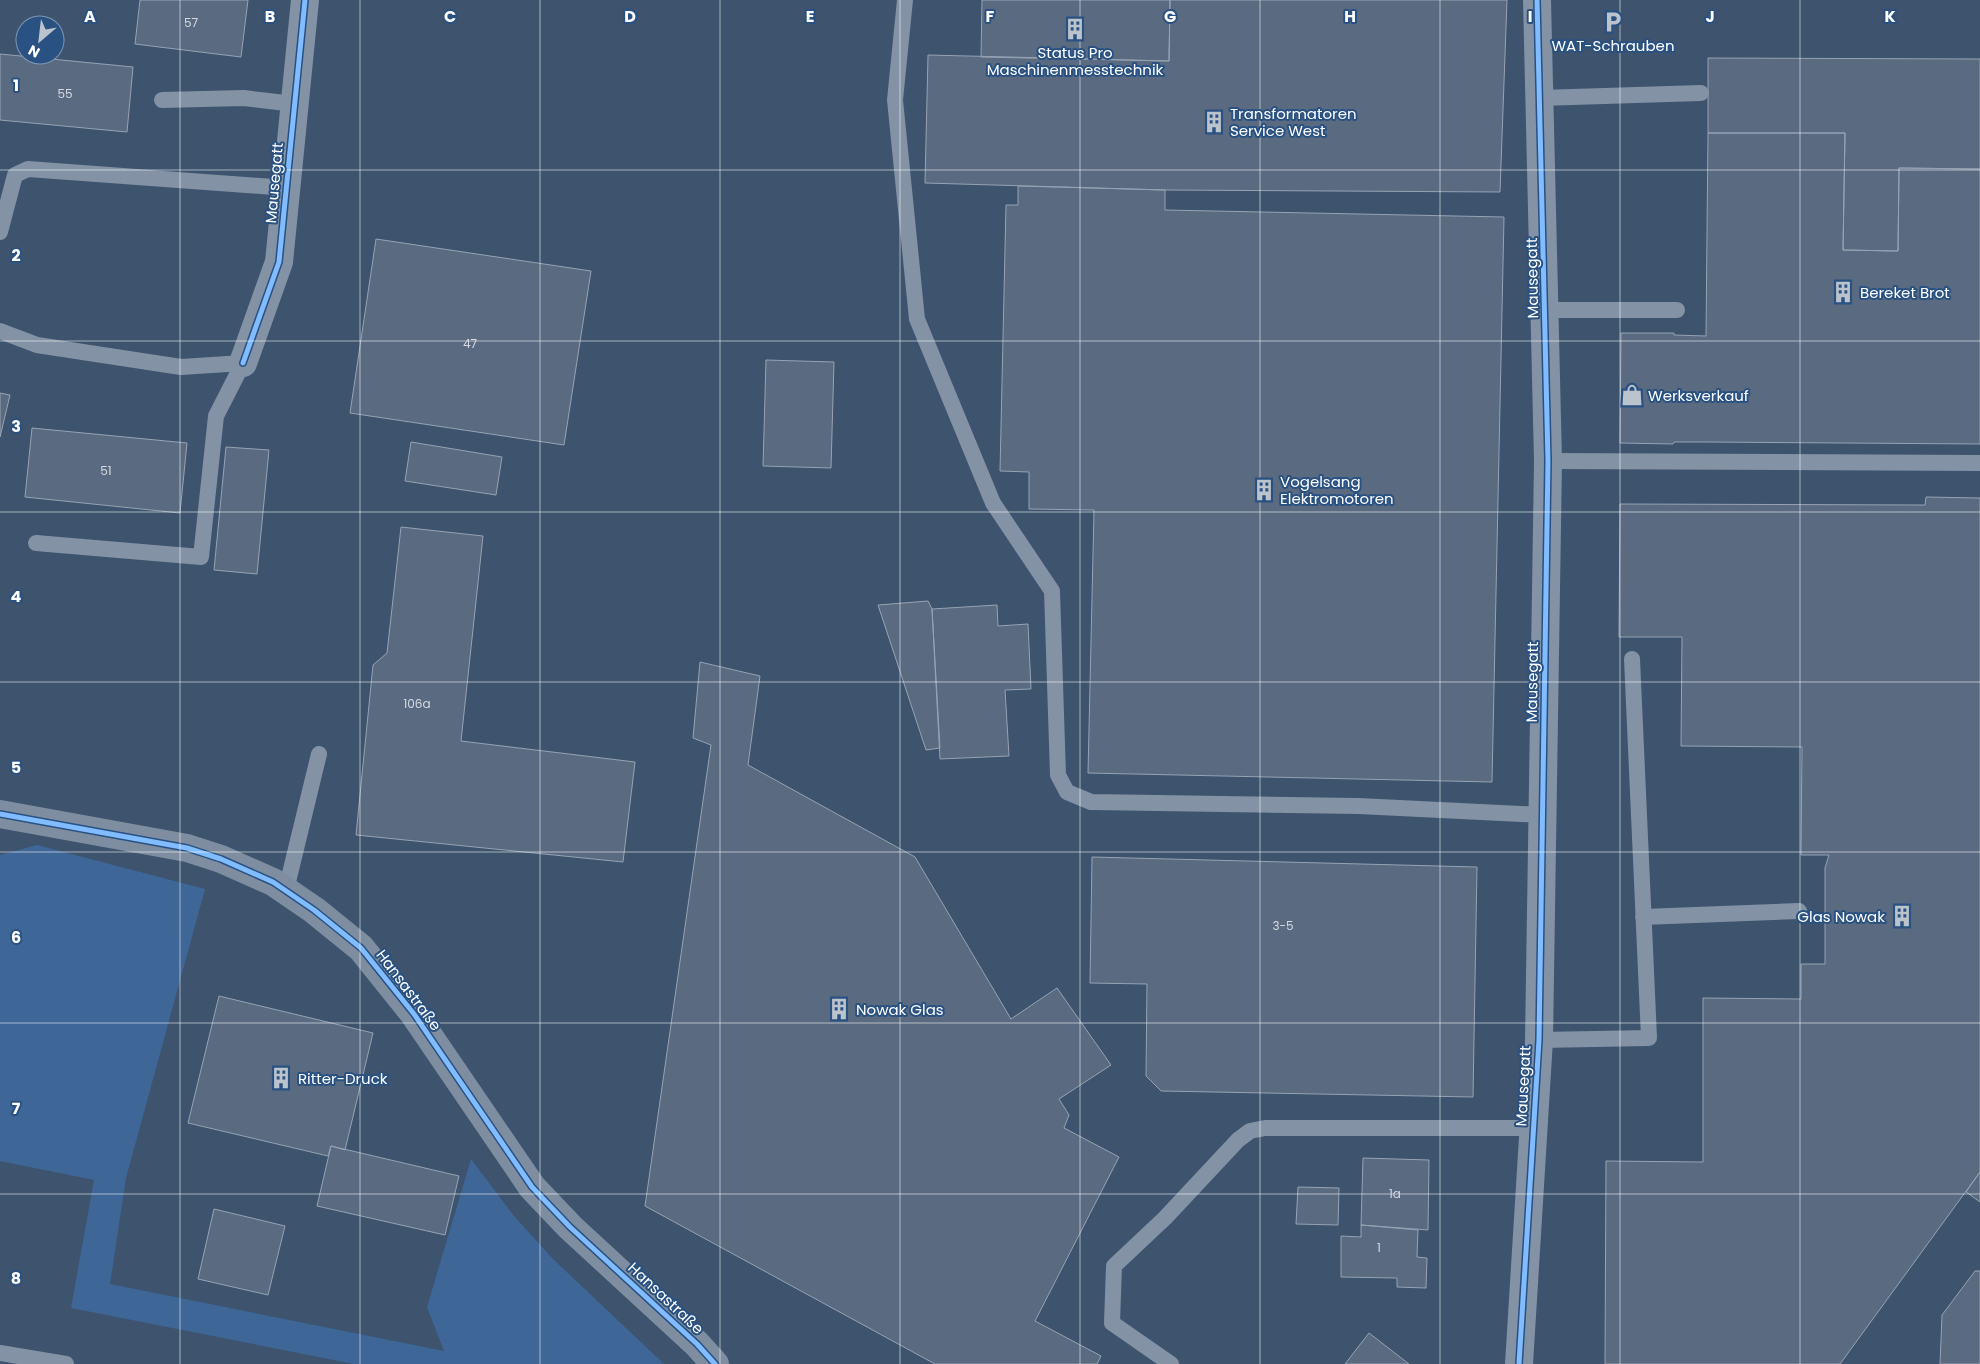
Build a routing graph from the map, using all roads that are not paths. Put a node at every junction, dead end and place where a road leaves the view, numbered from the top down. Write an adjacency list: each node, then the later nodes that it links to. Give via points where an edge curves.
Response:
1 (305, 0): 7 (street, Mausegatt)
2 (906, 0): 20 (lane, via 895,100 917,319 993,503 1052,592 1058,775 1067,792 1091,802 1359,806)
3 (1537, 0): 5 (street, Mausegatt)
4 (1702, 93): 5 (lane)
5 (1540, 98): 10 (street, Mausegatt)
6 (162, 100): 7 (lane, via 244,98)
7 (294, 104): 8 (street, Mausegatt)
8 (287, 188): 9 (lane, via 28,168 15,175); 13 (street, Mausegatt, via 280,262)
9 (0, 232)
10 (1546, 310): 11 (lane); 14 (street, Mausegatt)
11 (1677, 310)
12 (0, 332): 13 (lane, via 37,345 182,367)
13 (242, 363): 16 (lane, via 216,416 201,557)
14 (1548, 462): 15 (lane); 20 (street, Mausegatt)
15 (1980, 463)
16 (36, 542)
17 (1632, 659): 23 (lane)
18 (319, 754): 21 (lane)
19 (0, 814): 21 (street, Hansastraße, via 187,848 242,867)
20 (1543, 815): 24 (street, Mausegatt)
21 (286, 890): 28 (street, Hansastraße, via 362,948 414,1014 532,1186 570,1227)
22 (1799, 911): 23 (lane)
23 (1643, 917): 24 (lane, via 1649,1038)
24 (1539, 1040): 25 (street, Mausegatt)
25 (1533, 1128): 29 (lane, via 1265,1128 1250,1131 1114,1266 1112,1323); 30 (street, Mausegatt)
26 (0, 1353): 27 (lane)
27 (66, 1364)
28 (715, 1364)
29 (1171, 1364)
30 (1519, 1364)

